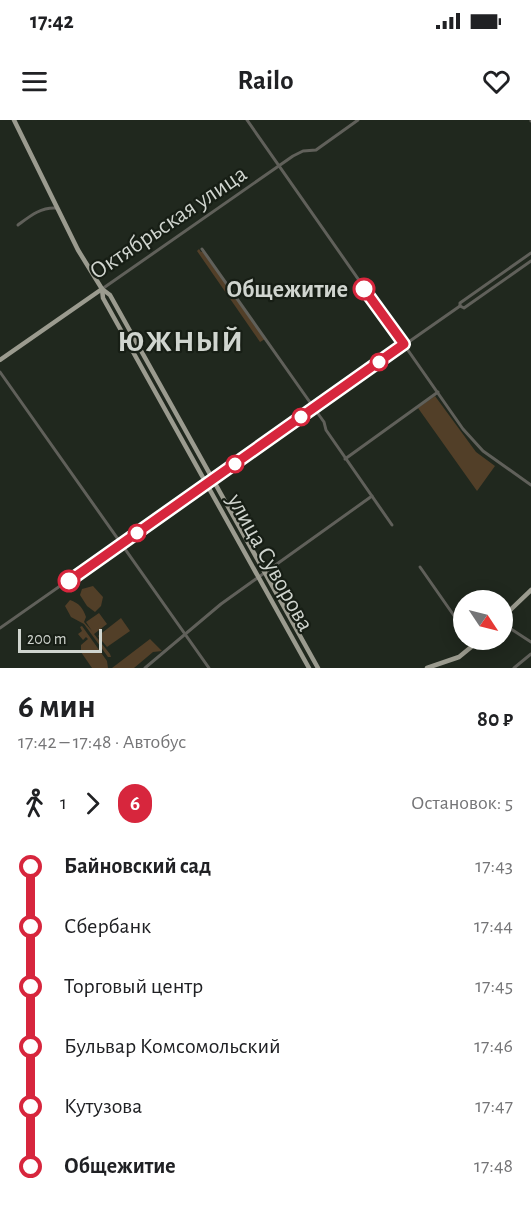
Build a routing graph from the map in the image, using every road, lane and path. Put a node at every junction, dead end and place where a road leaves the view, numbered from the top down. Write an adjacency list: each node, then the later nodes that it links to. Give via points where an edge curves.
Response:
1 (14, 120): 5 (main road)
2 (247, 120): 4 (street)
3 (358, 120): 4 (street, Октябрьская улица, via 316,150 299,153)
4 (279, 168): 10 (street, Октябрьская улица); 12 (street)
5 (58, 208): 6 (street, via 47,207); 10 (main road)
6 (18, 225)
7 (202, 249): 16 (street)
8 (531, 253): 11 (street)
9 (531, 261): 11 (street, via 464,308)
10 (102, 289): 13 (main road, Октябрьская улица); 18 (main road, улица Суворова, via 110,295); 19 (main road, улица Суворова, via 103,298)
11 (460, 306): 12 (street)
12 (404, 344): 15 (street); 16 (street)
13 (0, 360)
14 (0, 372): 23 (street)
15 (438, 392): 17 (street); 20 (street, via 483,452)
16 (314, 408): 17 (street); 18 (street)
17 (345, 459): 21 (street)
18 (213, 480): 19 (street); 25 (main road, улица Суворова)
19 (206, 484): 23 (street); 26 (main road, улица Суворова)
20 (531, 485)
21 (372, 496): 22 (street); 25 (street)
22 (392, 525)
23 (120, 545): 30 (street); 32 (street)
24 (420, 567): 29 (street)
25 (265, 573): 26 (street); 40 (main road, улица Суворова)
26 (258, 577): 32 (street); 39 (main road, улица Суворова)
27 (531, 590): 28 (main road)
28 (513, 607)
29 (453, 614)
30 (0, 628)
31 (513, 630): 33 (street)
32 (184, 636): 37 (street); 38 (street)
33 (531, 642)
34 (468, 650): 36 (main road)
35 (531, 654): 42 (street)
36 (445, 665): 41 (main road)
37 (145, 668)
38 (209, 668)
39 (309, 668)
40 (318, 668)
41 (427, 668)
42 (514, 668)

